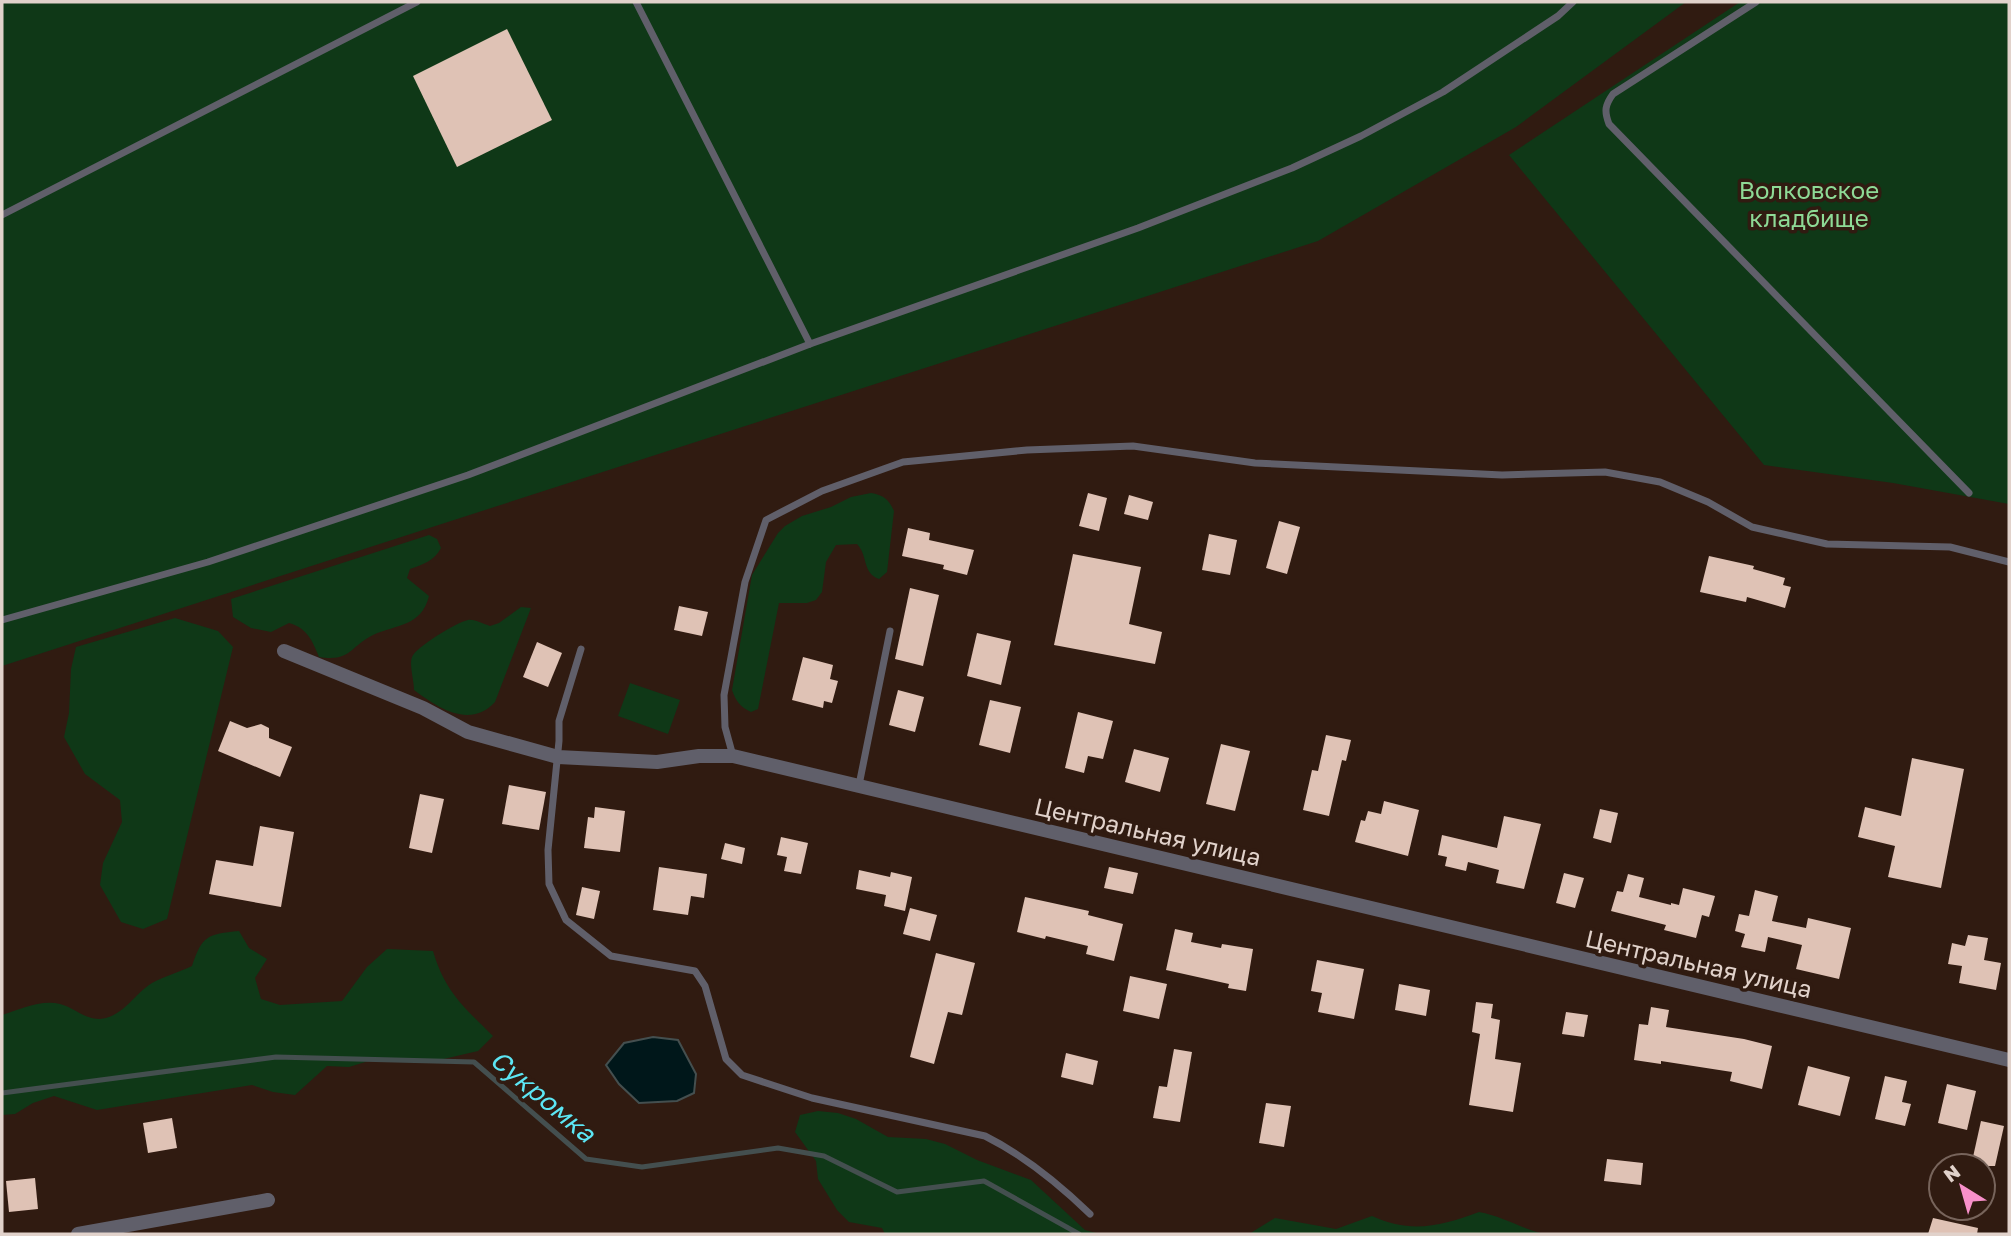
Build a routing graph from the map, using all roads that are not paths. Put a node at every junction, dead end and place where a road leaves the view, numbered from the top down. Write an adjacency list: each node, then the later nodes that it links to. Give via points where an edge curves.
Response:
1 (416, 2): 5 (lane)
2 (636, 2): 6 (lane)
3 (1573, 2): 6 (lane, via 1443,92 1292,168 1138,228)
4 (1756, 2): 7 (lane, via 1613,94 1605,111 1609,124)
5 (2, 215)
6 (810, 344): 9 (lane, via 468,475 208,562)
7 (1969, 493)
8 (2009, 562): 13 (lane, via 1950,547 1827,544 1752,527 1660,482 1605,472 1502,475 1255,463 1133,446 903,462 822,491 766,520 745,582 724,695 725,727)
9 (2, 620)
10 (890, 631): 15 (lane)
11 (581, 649): 14 (lane, via 559,721)
12 (284, 651): 14 (street, Центральная улица, via 423,708 468,732)
13 (733, 756): 14 (street, Центральная улица, via 657,762); 15 (street, Центральная улица)
14 (558, 757): 18 (lane, via 549,884 566,920 611,956 695,971 705,986 726,1059 742,1075 813,1098 985,1136 1059,1184)
15 (859, 785): 16 (street, Центральная улица)
16 (2009, 1060)
17 (268, 1200): 19 (street)
18 (1090, 1214)
19 (78, 1234)

